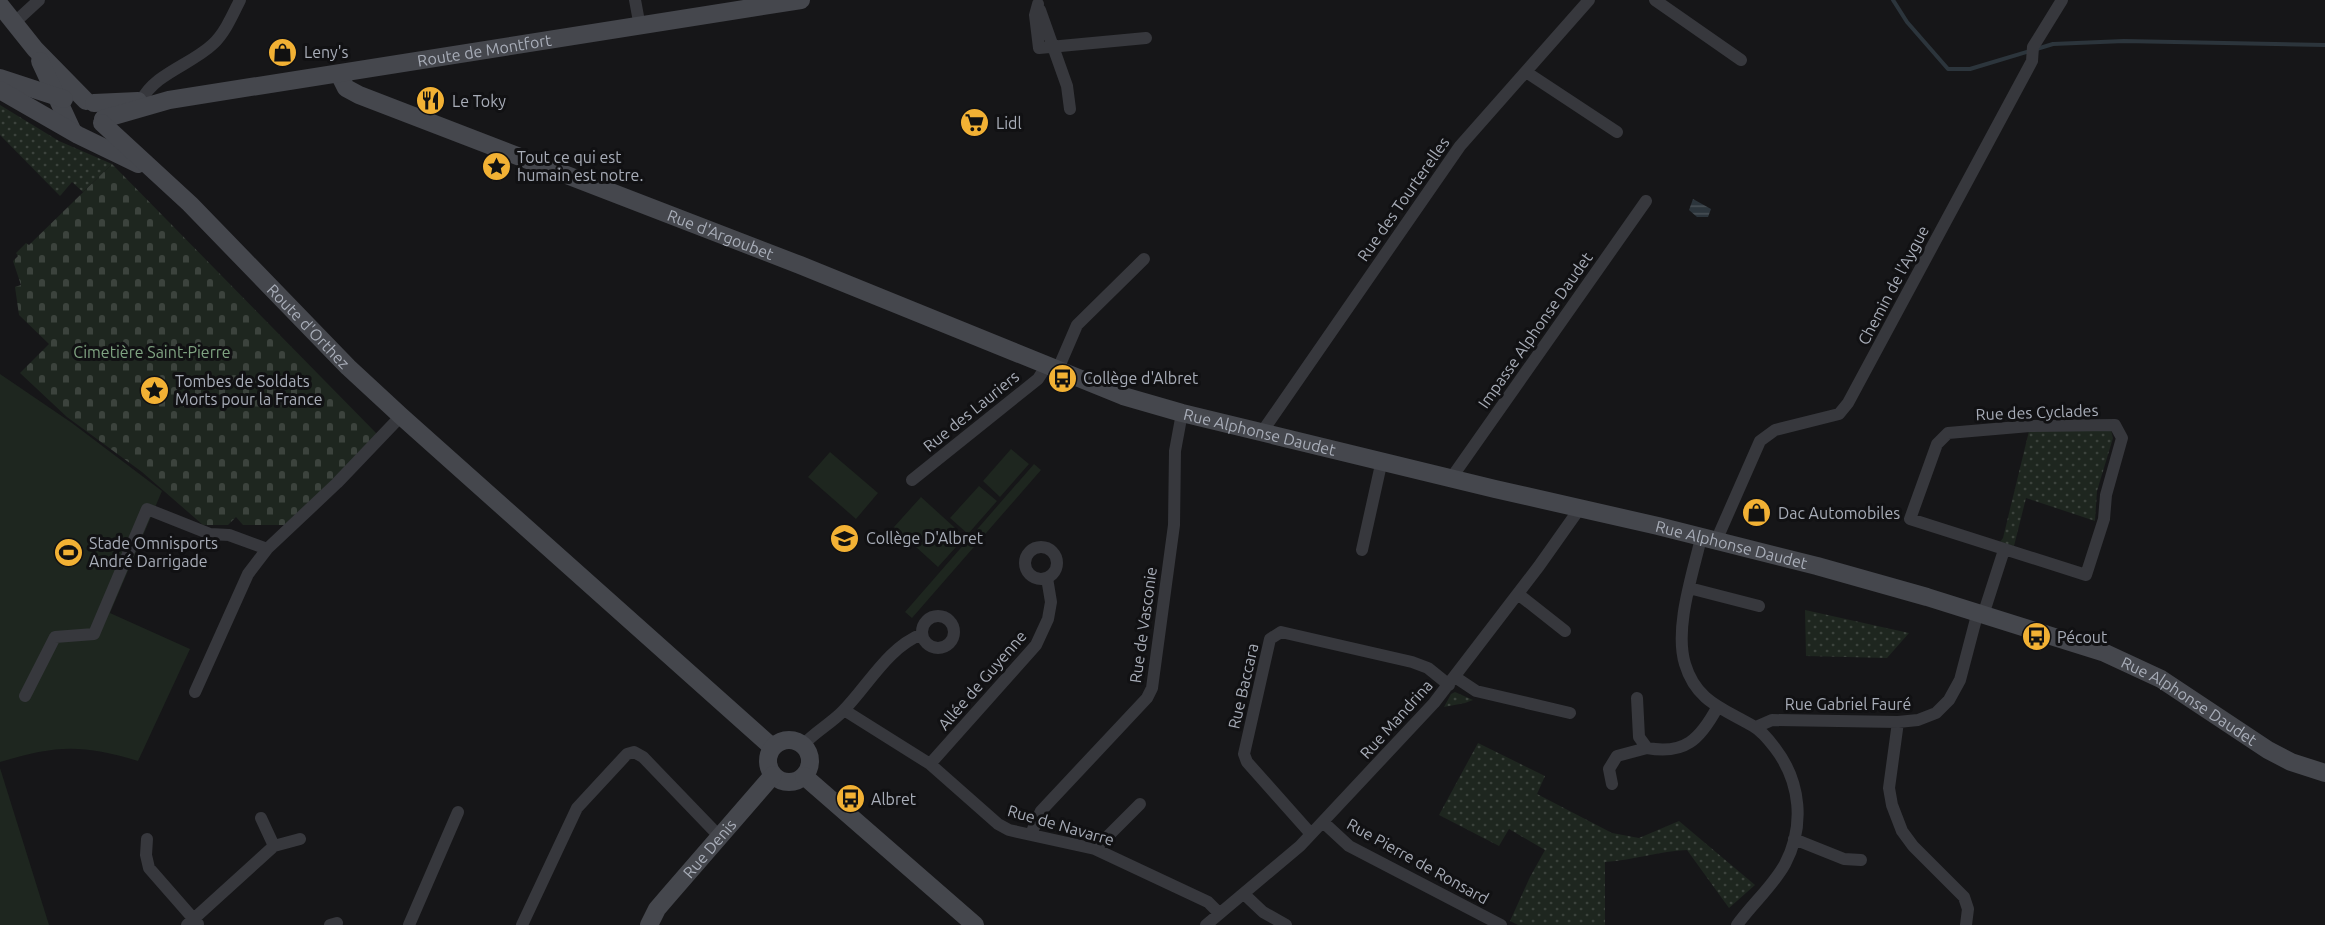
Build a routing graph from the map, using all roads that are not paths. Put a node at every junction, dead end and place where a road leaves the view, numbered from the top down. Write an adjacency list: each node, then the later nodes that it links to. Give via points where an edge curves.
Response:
1 (39, 0): 10 (street)
2 (240, 0): 23 (street, via 215,42 156,81)
3 (635, 0): 11 (street)
4 (801, 0): 11 (main road, Route de Montfort)
5 (1589, 0): 16 (street, Rue des Tourterelles)
6 (1655, 0): 15 (street)
7 (2062, 0): 40 (street, Chemin de l'Aygue, via 2033,48 2032,61 1848,403 1839,414 1775,430 1760,441)
8 (1037, 2): 13 (street)
9 (0, 5): 10 (main road)
10 (14, 23): 14 (main road)
11 (640, 27): 17 (main road, Route de Montfort)
12 (1146, 38): 13 (street)
13 (1052, 48): 24 (street, via 1067,86)
14 (35, 49): 19 (main road); 21 (main road); 25 (main road, Route d'Orthez)
15 (1741, 60)
16 (1526, 72): 27 (street); 35 (street, Rue des Tourterelles, via 1460,146)
17 (339, 74): 22 (main road, Route de Montfort); 31 (main road, Rue d'Argoubet, via 346,88 359,94)
18 (0, 78): 19 (main road)
19 (22, 85): 21 (main road)
20 (0, 90): 26 (main road, Route d'Orthez)
21 (57, 96): 25 (main road); 26 (main road)
22 (169, 100): 23 (main road, Route de Montfort); 25 (main road, Route de Montfort)
23 (141, 101): 25 (main road, Route de Montfort)
24 (1070, 109)
25 (93, 110): 26 (main road, via 70,111); 26 (main road, via 96,133); 28 (main road, Route d'Orthez)
26 (74, 128): 28 (main road, Route d'Orthez)
27 (1617, 132)
28 (153, 171): 34 (main road, Route d'Orthez)
29 (1646, 201): 37 (street, Impasse Alphonse Daudet)
30 (1144, 259): 31 (street, Rue des Lauriers, via 1077,326)
31 (1052, 367): 32 (main road, Rue d'Argoubet); 38 (street, Rue des Lauriers)
32 (1110, 390): 33 (main road, Rue Alphonse Daudet)
33 (1182, 413): 35 (main road, Rue Alphonse Daudet); 72 (street, Rue de Vasconie, via 1175,451 1174,525 1152,688 1041,812)
34 (401, 417): 41 (street); 61 (main road, Route d'Orthez)
35 (1262, 432): 36 (main road, Rue Alphonse Daudet)
36 (1382, 460): 37 (main road, Rue Alphonse Daudet); 42 (street)
37 (1452, 477): 39 (main road, Rue Alphonse Daudet)
38 (912, 480)
39 (1580, 508): 40 (main road, Rue Alphonse Daudet); 46 (street, Rue Mandrina)
40 (1709, 540): 45 (street, Chemin de l'Aygue); 48 (main road, Rue Alphonse Daudet)
41 (267, 549): 52 (street, via 248,574); 53 (street, via 229,535 210,534 147,509 94,634 55,637)
42 (1362, 550)
43 (2004, 550): 43 (street, Rue des Cyclades, via 2086,575 2104,519 2106,495 2122,438 2115,425 2030,426 1948,433 1937,444 1910,519); 48 (street)
44 (1047, 578): 63 (street, Allée de Guyenne, via 1051,602 1048,620 1036,645)
45 (1689, 588): 47 (street); 55 (street, Chemin de l'Aygue, via 1681,644 1684,662 1702,695)
46 (1518, 594): 49 (street); 51 (street, Rue Mandrina)
47 (1759, 606)
48 (1981, 613): 58 (street, Rue Gabriel Fauré, via 1960,680 1949,700 1936,712 1918,720); 64 (main road, Rue Alphonse Daudet, via 2132,664 2170,684 2268,750)
49 (1565, 631)
50 (922, 634): 56 (street, via 898,648)
51 (1452, 681): 57 (street, via 1476,691); 71 (street, Rue Mandrina); 73 (street, Rue Baccara, via 1412,662 1281,632 1270,639 1244,754)
52 (195, 692)
53 (25, 696)
54 (1637, 698): 62 (street, via 1640,737)
55 (1717, 708): 59 (street, Chemin de l'Aygue); 62 (street, via 1695,741 1688,745)
56 (844, 710): 60 (street); 63 (street, Rue de Navarre)
57 (1570, 712)
58 (1898, 722): 59 (street, Rue Gabriel Fauré, via 1772,720); 92 (street, via 1889,788 1892,805 1913,846 1964,897 1968,909)
59 (1756, 727): 75 (street, via 1769,739 1792,775 1798,814)
60 (803, 745): 61 (main road, via 787,740); 66 (main road, via 810,760)
61 (772, 747): 65 (main road, via 767,761)
62 (1647, 748): 67 (street, via 1617,756 1609,769)
63 (930, 764): 72 (street, Rue de Navarre, via 998,824)
64 (2325, 773)
65 (773, 775): 66 (main road, via 788,782); 74 (main road, Rue Denis)
66 (804, 776): 87 (main road)
67 (1612, 784)
68 (1140, 804): 79 (street)
69 (458, 812): 84 (street)
70 (261, 818): 78 (street)
71 (1323, 822): 73 (street, Rue Mandrina); 90 (street, Rue Pierre de Ronsard, via 1350,846)
72 (1031, 834): 79 (street, Rue de Navarre)
73 (1311, 834): 81 (street, Rue Mandrina)
74 (720, 837): 85 (street, via 643,757 634,752 627,754 577,808); 86 (main road, Rue Denis, via 657,909)
75 (1794, 838): 80 (street, via 1844,859); 91 (street, via 1785,864)
76 (147, 839): 83 (street, via 149,867)
77 (300, 839): 78 (street)
78 (274, 846): 83 (street)
79 (1095, 849): 82 (street, Rue de Navarre, via 1208,902)
80 (1861, 860)
81 (1244, 894): 82 (street, Rue Mandrina); 89 (street, via 1263,912)
82 (1220, 913): 88 (street, Rue Mandrina)
83 (193, 923)
84 (409, 925)
85 (522, 925)
86 (649, 925)
87 (975, 925)
88 (1206, 925)
89 (1286, 925)
90 (1501, 925)
91 (1737, 925)
92 (1966, 925)

